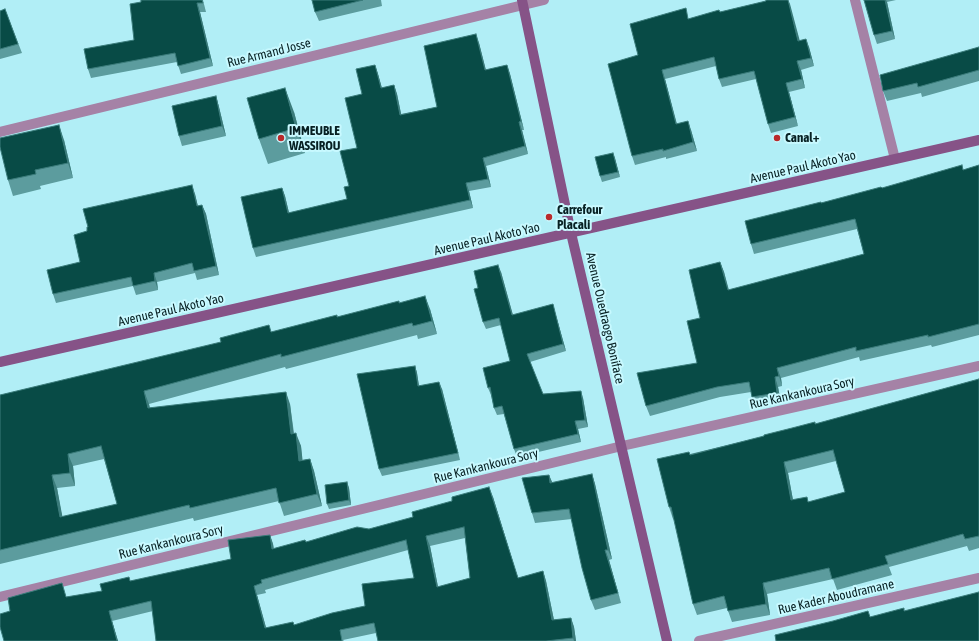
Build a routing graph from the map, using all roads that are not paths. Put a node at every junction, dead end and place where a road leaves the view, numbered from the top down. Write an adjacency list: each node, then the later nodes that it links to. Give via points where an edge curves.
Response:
1 (544, 0): 3 (street, Rue Armand Josse)
2 (855, 0): 6 (street)
3 (522, 2): 4 (street, Rue Armand Josse); 7 (street, Avenue Ouedraogo Boniface)
4 (0, 132)
5 (979, 140): 6 (street, Avenue Paul Akoto Yao)
6 (896, 159): 7 (street, Avenue Paul Akoto Yao)
7 (572, 233): 8 (street, Avenue Paul Akoto Yao); 10 (street, Avenue Ouedraogo Boniface)
8 (0, 362)
9 (979, 366): 10 (street, Rue Kankankoura Sory)
10 (622, 446): 12 (street, Rue Kankankoura Sory); 13 (street, Avenue Ouedraogo Boniface)
11 (979, 578): 14 (street, Rue Kader Aboudramane)
12 (0, 597)
13 (667, 641)
14 (698, 641)

